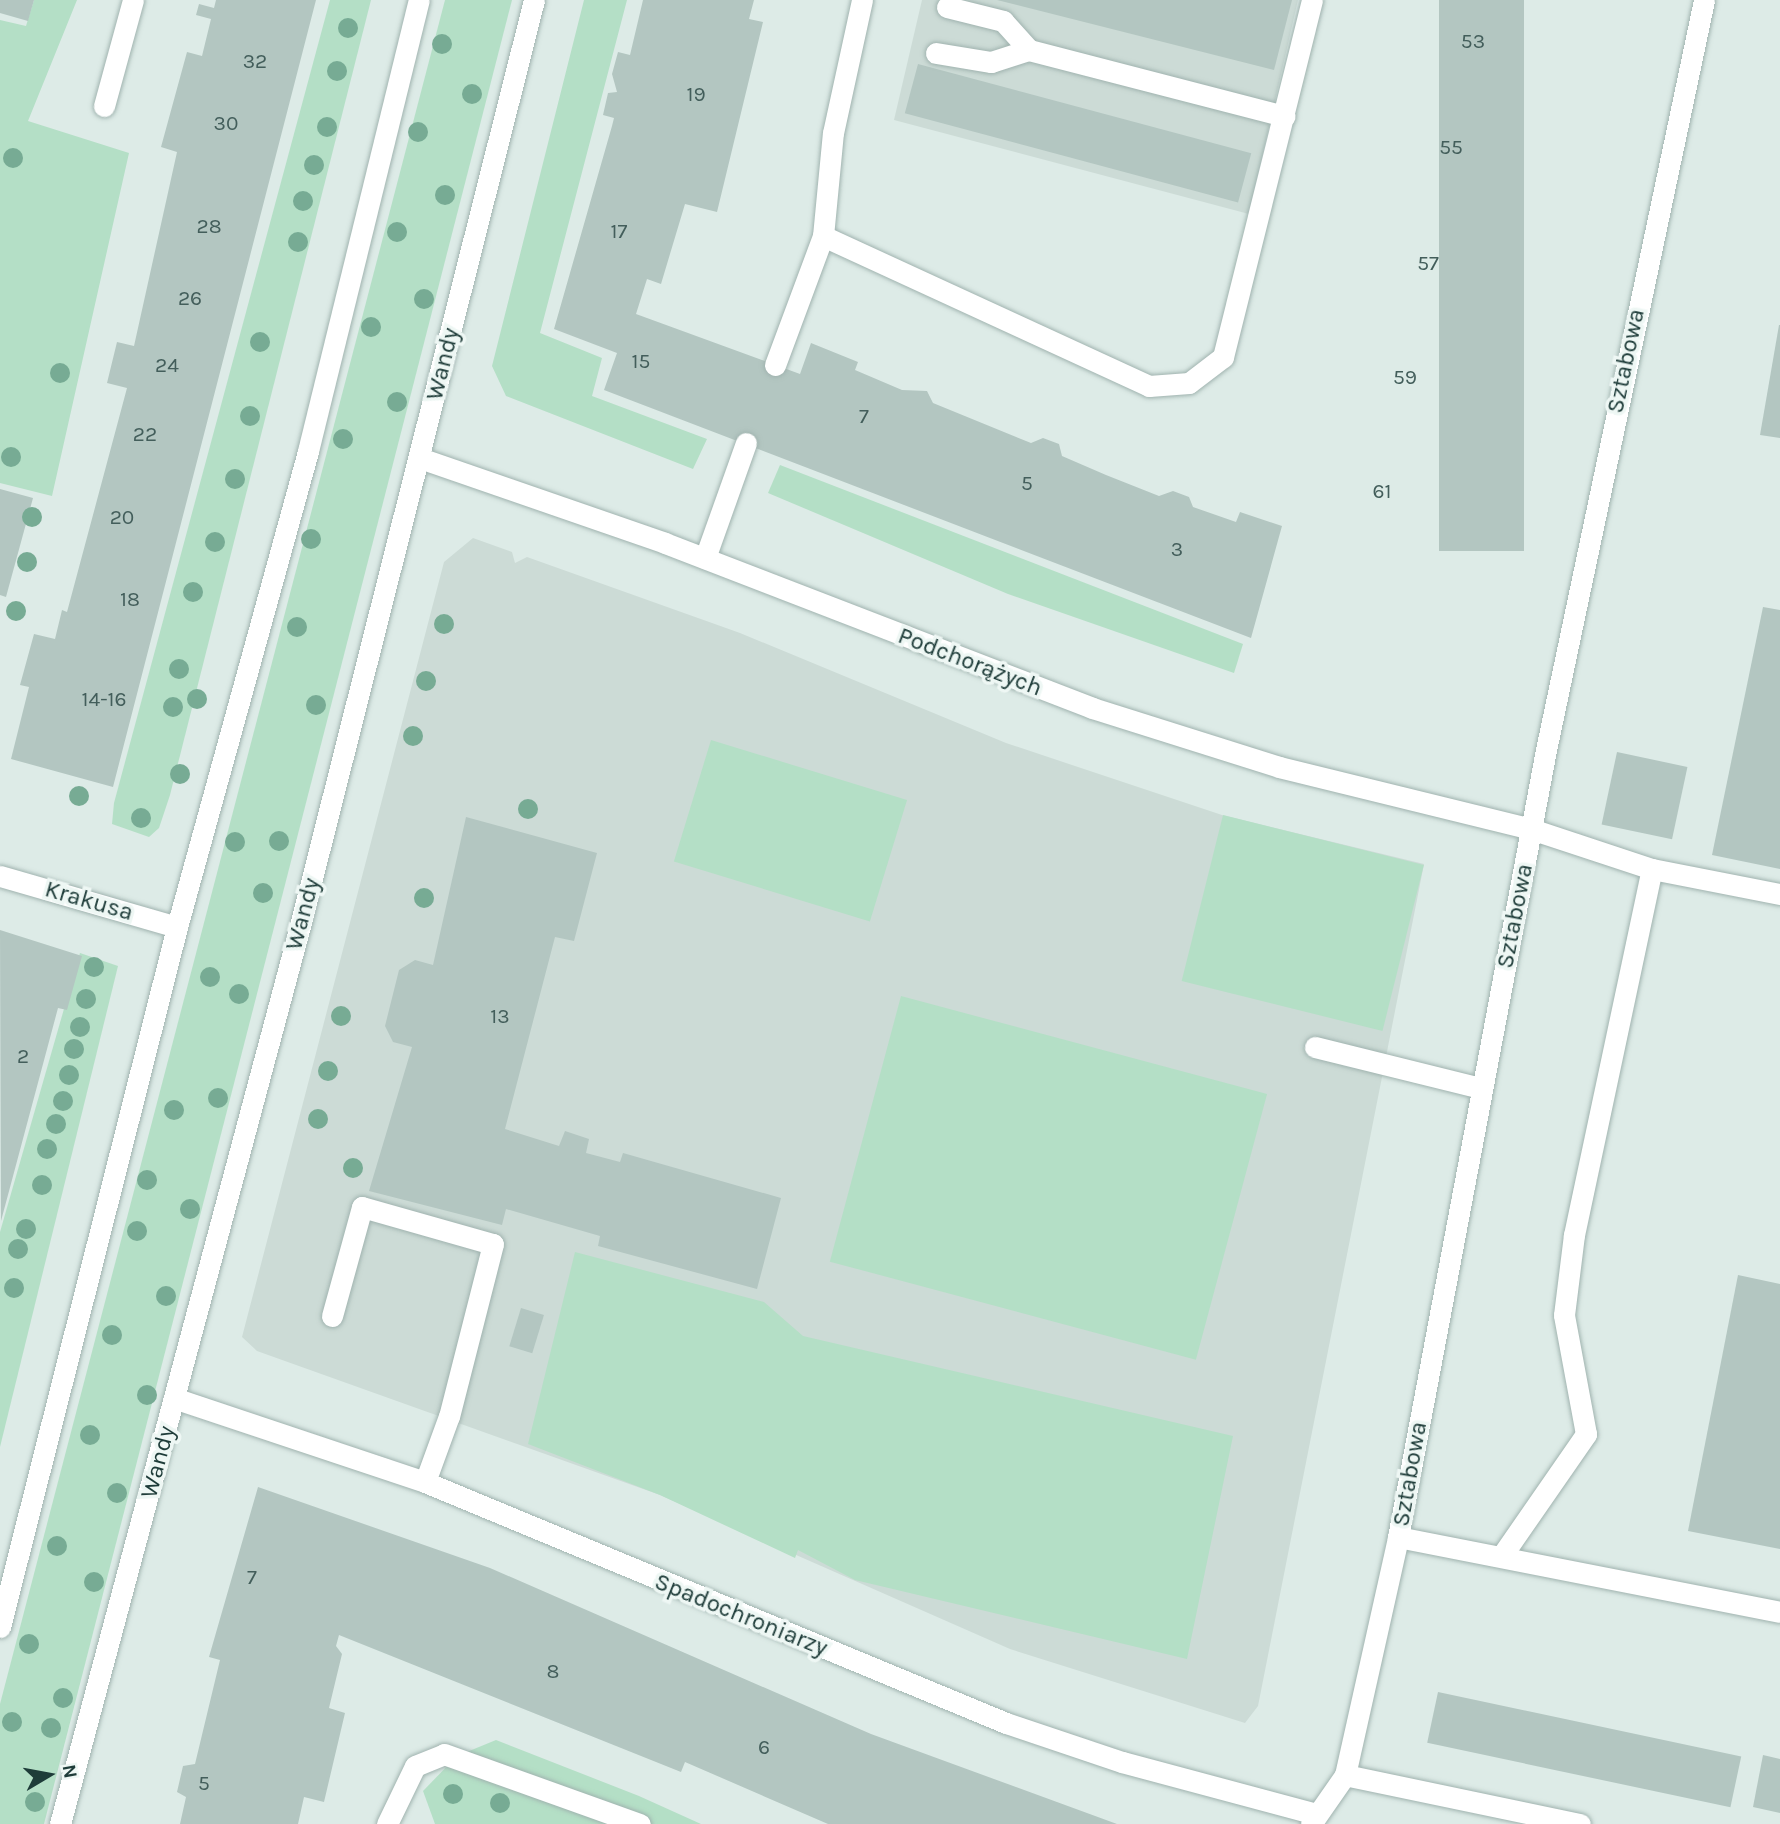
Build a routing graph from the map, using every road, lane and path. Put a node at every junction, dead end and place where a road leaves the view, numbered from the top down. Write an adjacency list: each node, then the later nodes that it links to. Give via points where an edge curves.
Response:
1 (133, 0): 10 (street)
2 (419, 0): 21 (street, via 303,473)
3 (534, 0): 15 (street, Wandy)
4 (862, 0): 12 (street, via 833,133)
5 (1312, 0): 11 (street)
6 (1704, 0): 17 (street, Sztabowa)
7 (947, 7): 8 (street, via 1003,21)
8 (1029, 50): 9 (street, via 991,62); 11 (street)
9 (936, 53)
10 (104, 106)
11 (1285, 116): 12 (street, via 1223,357 1189,383 1149,386)
12 (823, 236): 13 (street)
13 (775, 365)
14 (746, 443): 16 (street)
15 (420, 458): 16 (street, Podchorążych); 25 (street, Wandy)
16 (705, 558): 17 (street, Podchorążych, via 1092,708 1279,767)
17 (1531, 829): 18 (street, Podchorążych); 23 (street, Sztabowa)
18 (1652, 869): 20 (street, Podchorążych); 28 (street, via 1574,1235 1564,1315 1586,1434)
19 (0, 876): 21 (street, Krakusa)
20 (1780, 894)
21 (177, 927): 30 (street)
22 (1315, 1047): 23 (street)
23 (1481, 1088): 27 (street, Sztabowa)
24 (332, 1316): 26 (street, via 362,1207 493,1244 449,1416)
25 (174, 1398): 26 (street, Spadochroniarzy); 33 (street, Wandy)
26 (425, 1482): 32 (street, Spadochroniarzy, via 1006,1723)
27 (1398, 1537): 28 (street); 31 (street, Sztabowa)
28 (1503, 1554): 29 (street)
29 (1780, 1612)
30 (0, 1627)
31 (1345, 1775): 32 (street, Sztabowa); 36 (street)
32 (1312, 1819)
33 (60, 1824)
34 (387, 1824): 35 (street, via 415,1766 444,1754)
35 (640, 1824)
36 (1580, 1824)

